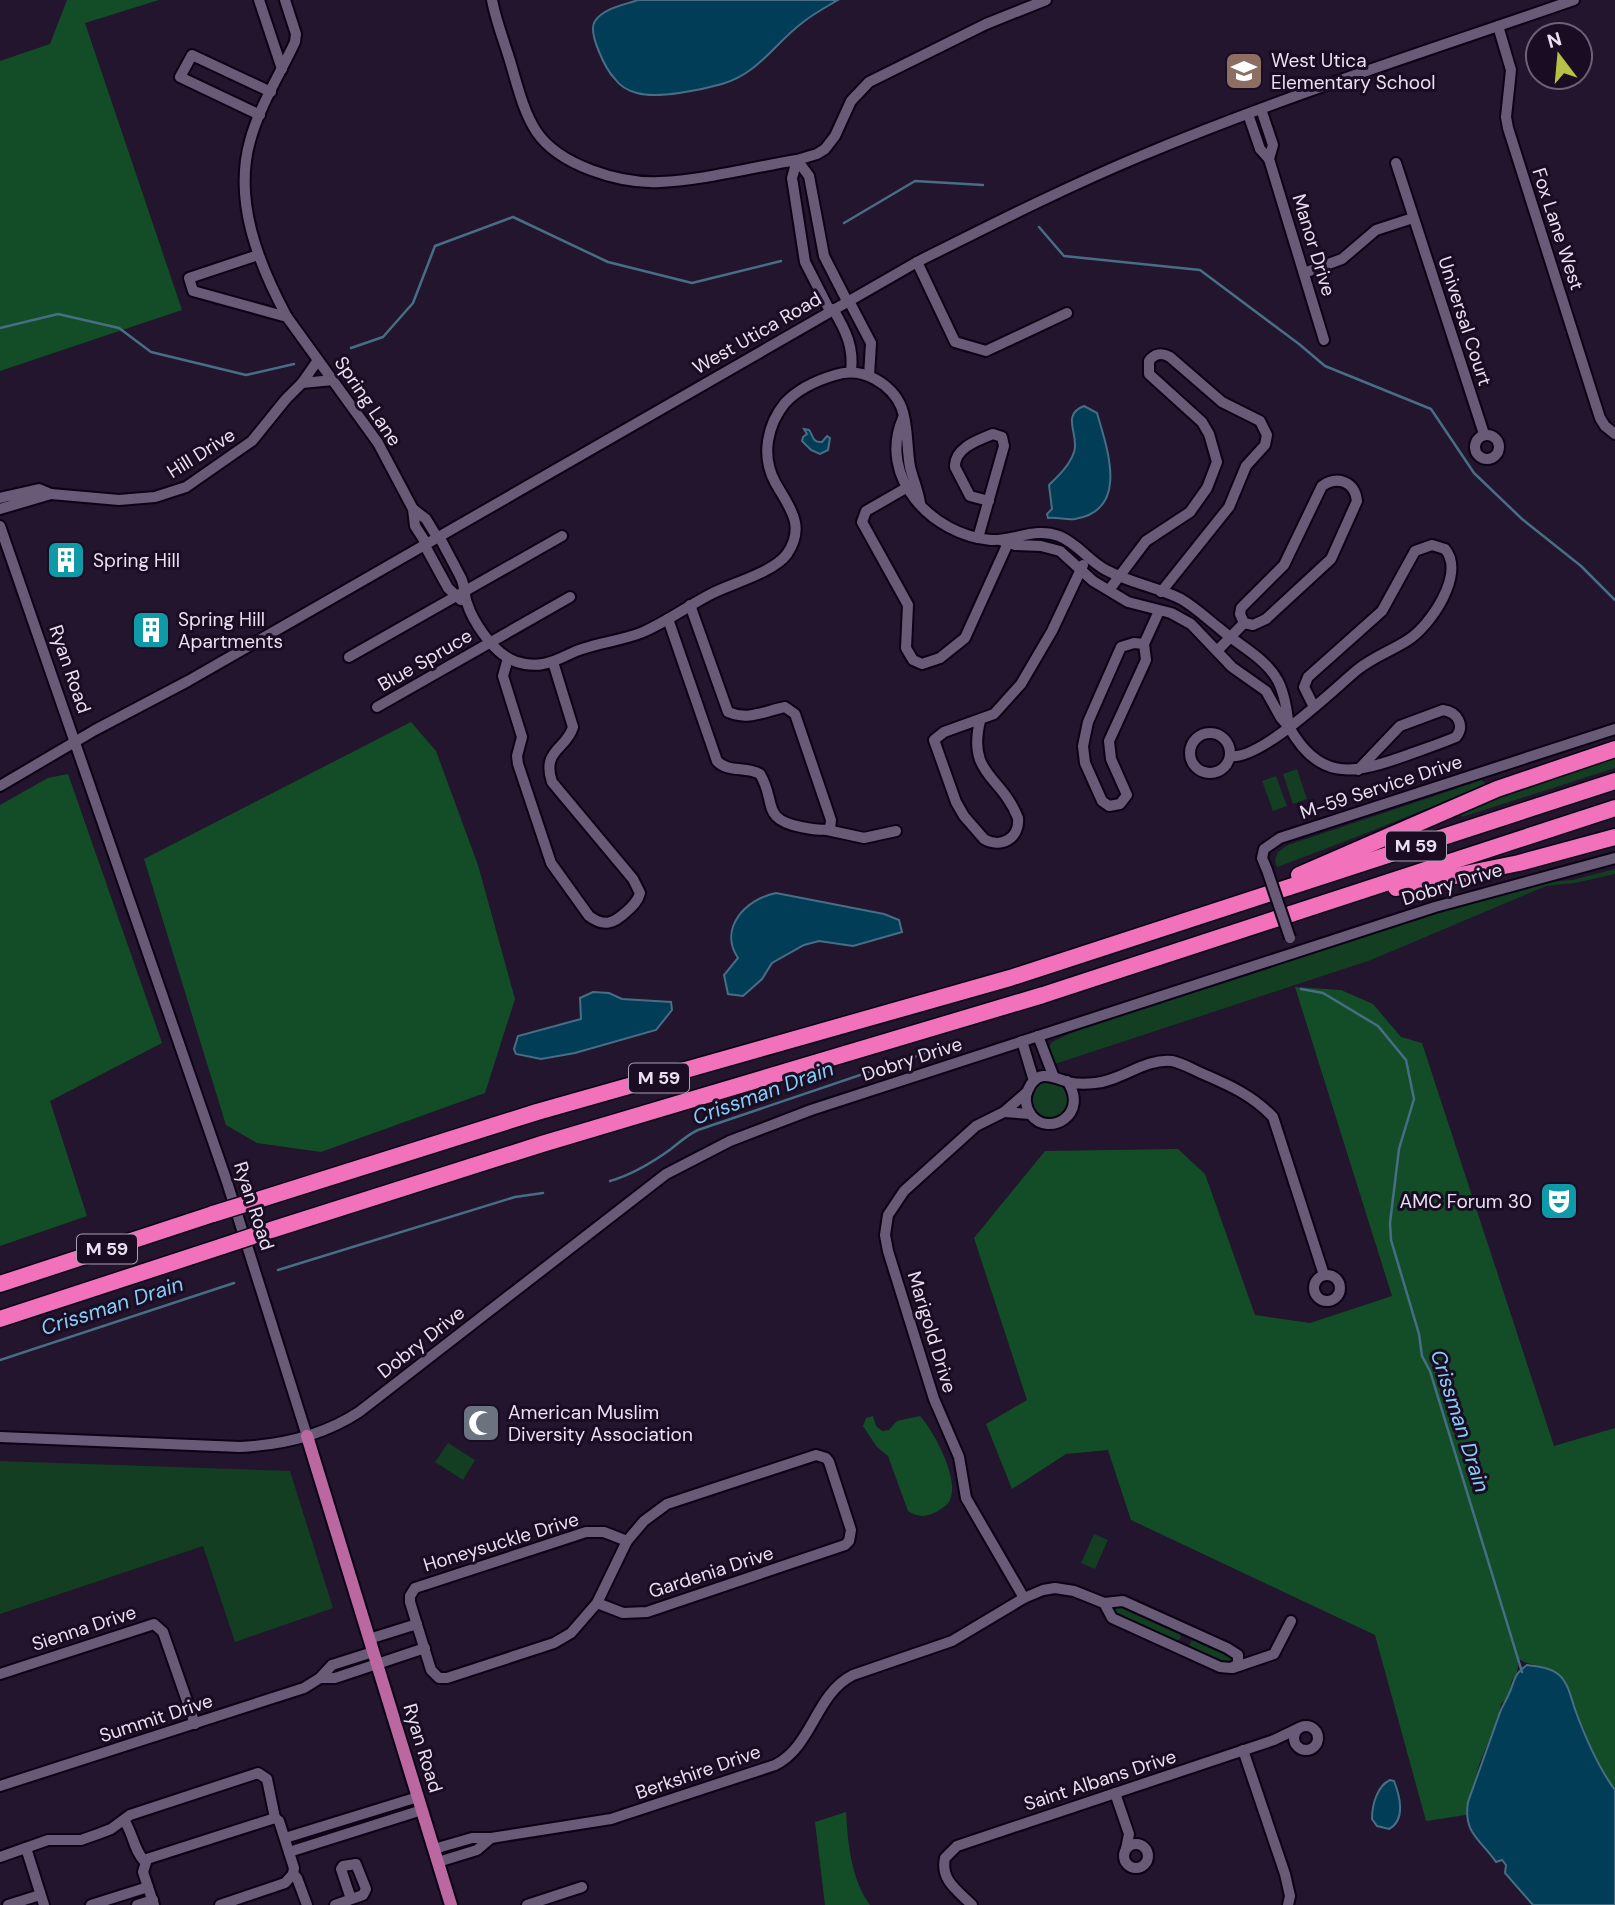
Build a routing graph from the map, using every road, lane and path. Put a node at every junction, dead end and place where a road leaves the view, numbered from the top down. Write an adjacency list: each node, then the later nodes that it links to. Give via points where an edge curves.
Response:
1 (259, 0): 7 (street)
2 (285, 0): 7 (street, Spring Lane, via 296,34)
3 (492, 0): 13 (street, via 532,124 542,138 575,163 622,178 659,182)
4 (1046, 0): 13 (street, via 869,82 850,101 825,149)
5 (1574, 0): 6 (street, West Utica Road)
6 (1498, 26): 9 (street, West Utica Road); 31 (street, Fox Lane West, via 1511,70 1507,128 1597,409 1602,422)
7 (282, 69): 8 (street, Spring Lane)
8 (271, 92): 11 (street, Spring Lane); 11 (street, via 192,54 180,77)
9 (1261, 109): 10 (street, West Utica Road); 12 (street, Manor Drive, via 1273,145)
10 (1248, 114): 12 (street, Manor Drive, via 1260,149); 17 (street, West Utica Road, via 1059,191)
11 (260, 115): 16 (street, Spring Lane, via 250,141 246,172 247,214)
12 (1269, 159): 18 (street, Manor Drive)
13 (797, 160): 19 (street, via 809,176 824,256); 20 (street, via 792,178 805,262)
14 (1396, 163): 15 (street, Universal Court)
15 (1413, 218): 18 (street, via 1376,230 1342,259); 30 (street, Universal Court)
16 (258, 255): 22 (street, Spring Lane); 22 (street, via 189,278 193,291)
17 (917, 262): 19 (street, West Utica Road); 21 (street, via 955,342 986,351)
18 (1304, 273): 23 (street, Manor Drive)
19 (848, 301): 20 (street, West Utica Road); 26 (street, via 871,343)
20 (832, 310): 25 (street, via 851,344); 40 (street, West Utica Road)
21 (1067, 313)
22 (287, 317): 24 (street, Spring Lane)
23 (1324, 340)
24 (318, 360): 27 (street, Spring Lane); 28 (street, Hill Drive)
25 (851, 372): 26 (street); 52 (street, via 825,378 797,393 772,424 767,446 770,470 796,523 789,552 772,566)
26 (869, 376): 29 (street, via 896,396)
27 (333, 380): 28 (street); 38 (street, Spring Lane, via 377,443)
28 (302, 383): 33 (street, Hill Drive, via 252,441 186,487 155,497 119,499)
29 (904, 418): 32 (street, via 897,449); 36 (street)
30 (1484, 434)
31 (1615, 434)
32 (906, 488): 36 (street); 43 (street, via 866,511 862,522 908,604 906,648 917,663 935,661 965,638)
33 (51, 494): 34 (street, Hill Drive, via 39,489); 37 (street, Hill Drive)
34 (0, 498)
35 (989, 501): 35 (street, via 1004,446 1002,437 993,434 960,451 955,464 970,496); 42 (street)
36 (920, 503): 42 (street, via 949,527)
37 (0, 509)
38 (413, 509): 40 (street, Spring Lane); 44 (street, Spring Lane, via 415,526)
39 (0, 526): 68 (street, Ryan Road)
40 (438, 536): 44 (street, West Utica Road); 50 (street, Spring Lane, via 461,577)
41 (562, 536): 50 (street)
42 (978, 538): 43 (street)
43 (1004, 541): 45 (street, via 1034,533 1052,534); 46 (street, via 1051,547 1068,555)
44 (425, 544): 50 (street, Spring Lane); 68 (street, West Utica Road)
45 (1089, 559): 46 (street); 47 (street)
46 (1081, 569): 48 (street); 65 (street, via 1027,675 995,714)
47 (1118, 576): 48 (street); 49 (street); 49 (street, via 1146,541 1191,512 1216,467 1217,458 1202,422 1149,374 1149,361 1163,354 1222,402 1260,421 1267,436 1265,445 1246,466 1229,507)
48 (1109, 590): 53 (street)
49 (1162, 592): 53 (street); 56 (street, via 1188,604)
50 (463, 597): 57 (street); 60 (street)
51 (570, 597): 57 (street, Blue Spruce)
52 (691, 605): 54 (street); 75 (street, via 728,712 755,716 785,708 795,714 831,820)
53 (1157, 611): 58 (street); 59 (street, via 1191,624)
54 (668, 618): 62 (street, via 640,633); 75 (street, via 717,761 727,768 760,774 780,822)
55 (1244, 623): 55 (street, via 1253,625 1266,619 1331,559 1357,501 1347,482 1335,480 1322,486 1284,565 1243,604 1240,614); 56 (street)
56 (1230, 637): 59 (street); 66 (street, via 1277,679)
57 (491, 642): 61 (street); 63 (street, Blue Spruce)
58 (1144, 645): 58 (street, via 1146,660 1109,741 1111,759 1127,795 1120,804 1109,806 1085,764 1084,734 1121,647)
59 (1217, 651): 66 (street, via 1266,691)
60 (349, 657)
61 (508, 658): 62 (street, via 528,664); 62 (street, via 503,676 522,737 517,760 549,858 589,916 610,923 635,904 640,893 633,878 552,782 551,758 573,727)
62 (553, 662)
63 (377, 707)
64 (1314, 707): 64 (street, via 1365,663 1408,640 1430,617 1452,574 1445,549 1432,545 1415,551 1382,611 1308,677 1304,687); 66 (street)
65 (980, 721): 65 (street, via 944,732 934,742 964,816 984,839 1000,843 1014,835 1018,818 976,753)
66 (1289, 727): 70 (street, via 1250,753); 71 (street, via 1315,760 1338,769)
67 (1615, 729): 81 (street, M-59 Service Drive, bridge, via 1280,838 1264,849 1262,858)
68 (75, 742): 73 (street, West Utica Road); 95 (street, Ryan Road, via 227,1182)
69 (1615, 749): 80 (highway, via 1479,796)
70 (1230, 756)
71 (1358, 770): 71 (street, via 1456,737 1458,718 1443,710 1405,723)
72 (1615, 781): 80 (highway, M 59)
73 (0, 786)
74 (1615, 808): 79 (highway, M 59)
75 (827, 830): 76 (street, via 864,838)
76 (896, 831)
77 (1615, 837): 79 (highway, via 1519,863)
78 (1615, 858): 81 (street, Dobry Drive, via 1470,896)
79 (1319, 905): 94 (highway, M 59, bridge, via 1043,995 530,1147)
80 (1218, 911): 93 (highway, M 59, bridge, via 965,992 490,1125)
81 (1294, 953): 82 (street, Dobry Drive)
82 (1038, 1036): 83 (street, Dobry Drive); 84 (street)
83 (1022, 1041): 85 (street); 95 (street, Dobry Drive, via 761,1127 688,1161 628,1202 359,1412)
84 (1053, 1075): 85 (street); 86 (street)
85 (1034, 1080): 88 (street, Marigold Drive)
86 (1067, 1081): 87 (street); 89 (street)
87 (1097, 1083): 89 (street); 92 (street, via 1161,1061 1175,1062 1238,1088 1257,1101 1273,1117)
88 (1027, 1092): 90 (street, Marigold Drive); 91 (street)
89 (1075, 1100): 91 (street, via 1070,1114 1058,1123 1043,1123)
90 (1004, 1112): 91 (street); 98 (street, Marigold Drive, via 976,1126 904,1191 888,1215 886,1235 934,1399 958,1457 966,1498)
91 (1030, 1114)
92 (1324, 1275)
93 (0, 1284)
94 (0, 1319)
95 (307, 1436): 96 (street, Dobry Drive, via 240,1447); 104 (main road, Ryan Road)
96 (0, 1437)
97 (628, 1541): 99 (street); 99 (street, Gardenia Drive, via 656,1511 680,1499 821,1455 829,1462 851,1530 849,1541 838,1548 647,1612 622,1613); 102 (street, Honeysuckle Drive, via 604,1532 586,1532 419,1586 410,1596)
98 (1024, 1598): 100 (street, Berkshire Drive, via 1055,1588); 126 (street, Berkshire Drive, via 952,1641 842,1681 798,1746 775,1765 611,1819 491,1838 477,1850)
99 (597, 1603): 103 (street, via 571,1633 554,1643 453,1677 443,1679 434,1674)
100 (1104, 1604): 105 (street, Berkshire Drive, via 1123,1601); 107 (street, Berkshire Drive, via 1112,1618)
101 (1291, 1621): 106 (street, via 1275,1652)
102 (417, 1624): 103 (street, Honeysuckle Drive); 104 (street)
103 (425, 1648): 104 (street)
104 (373, 1652): 109 (street, Summit Drive, via 335,1678 320,1678 304,1688); 116 (main road, Ryan Road)
105 (1238, 1655): 106 (street, Berkshire Drive); 107 (street, via 1238,1664)
106 (1255, 1661): 107 (street)
107 (1231, 1668)
108 (0, 1674): 109 (street, Sienna Drive, via 154,1624 163,1632)
109 (195, 1724): 114 (street, Summit Drive)
110 (1299, 1728): 111 (street, Saint Albans Drive); 112 (street, via 1294,1734); 112 (street, via 1314,1729 1318,1740 1307,1750)
111 (1275, 1740): 112 (street); 113 (street, Saint Albans Drive)
112 (1296, 1745)
113 (1244, 1750): 115 (street, Saint Albans Drive); 144 (street, via 1285,1874)
114 (0, 1786)
115 (1115, 1793): 120 (street); 143 (street, Saint Albans Drive, via 948,1852 944,1874)
116 (418, 1797): 117 (main road, Ryan Road); 121 (street)
117 (422, 1810): 125 (street); 126 (main road, Ryan Road)
118 (275, 1818): 119 (street, via 267,1779 258,1773); 121 (street); 128 (street, via 154,1855)
119 (124, 1819): 123 (street, via 81,1840 57,1838); 128 (street)
120 (1129, 1834): 122 (street); 124 (street)
121 (285, 1838): 125 (street)
122 (1140, 1844): 124 (street); 124 (street, via 1148,1857 1142,1867 1127,1864)
123 (26, 1848): 127 (street); 133 (street)
124 (1126, 1849)
125 (289, 1852): 129 (street)
126 (436, 1856): 141 (main road, Ryan Road)
127 (0, 1857)
128 (145, 1862): 130 (street)
129 (293, 1874): 138 (street, via 285,1883); 139 (street)
130 (148, 1887): 134 (street); 136 (street)
131 (582, 1887): 142 (street)
132 (351, 1899): 140 (street)
133 (42, 1900): 135 (street)
134 (153, 1903): 137 (street)
135 (8, 1905)
136 (91, 1905)
137 (137, 1905)
138 (220, 1905)
139 (307, 1905)
140 (335, 1905)
141 (451, 1905)
142 (527, 1905)
143 (972, 1905)
144 (1289, 1905)

